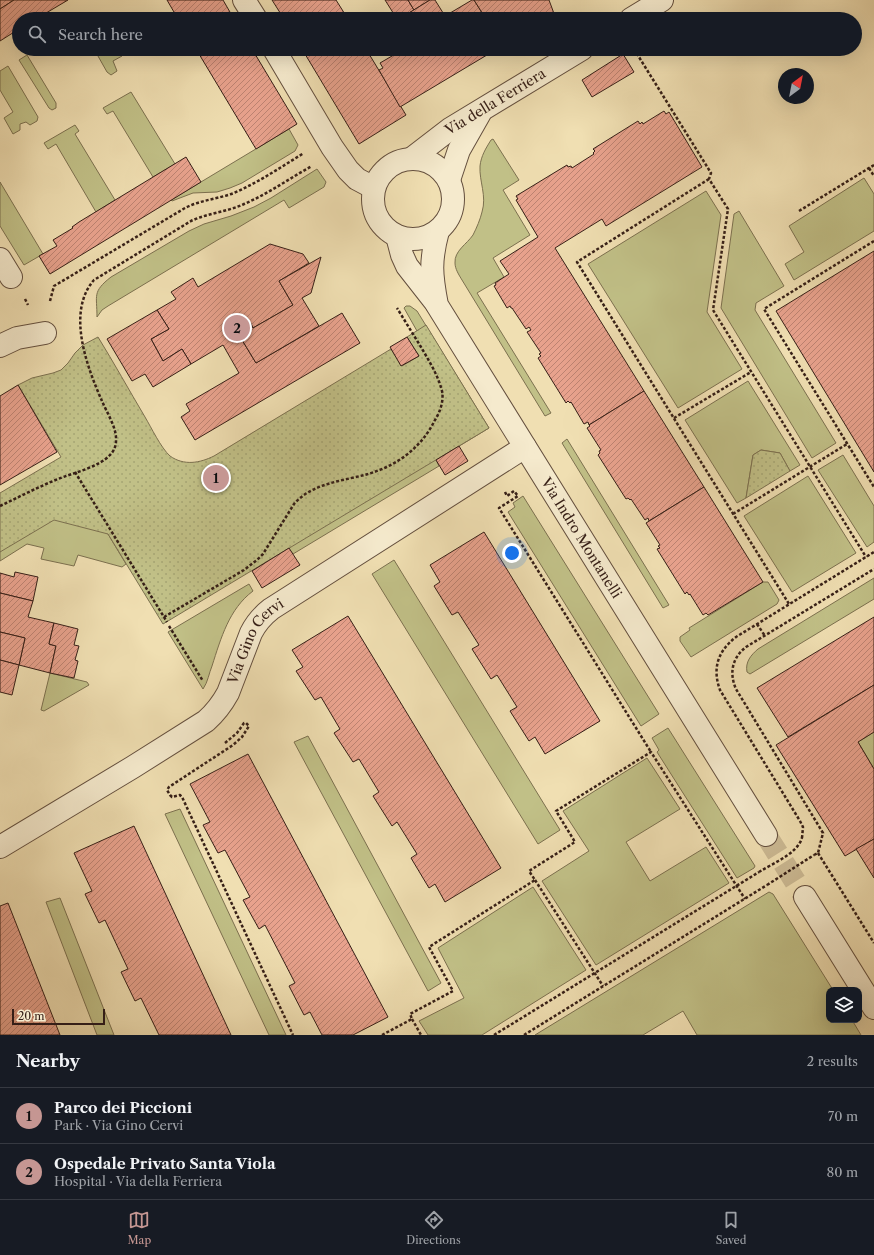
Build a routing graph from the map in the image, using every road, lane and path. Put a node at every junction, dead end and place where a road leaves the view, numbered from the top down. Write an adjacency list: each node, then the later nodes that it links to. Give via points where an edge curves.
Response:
1 (244, 0): 3 (street)
2 (662, 0): 4 (street)
3 (252, 12)
4 (642, 12)
5 (278, 56): 17 (street, via 348,170 357,179)
6 (571, 56): 8 (street, Via della Ferriera)
7 (638, 56): 15 (path, via 711,173)
8 (482, 111): 10 (street, Via della Ferriera, via 439,136); 16 (street, via 459,150)
9 (308, 151): 22 (path, via 240,190 185,208 54,286)
10 (411, 159): 16 (street, Via della Ferriera, via 435,165); 17 (street, Via della Ferriera, via 399,161 388,167)
11 (316, 163): 32 (path, via 246,203 191,221 99,276 89,286 82,303 81,335 86,358 113,425 116,441 114,449 106,459)
12 (874, 165): 13 (path)
13 (869, 168): 14 (path); 18 (path)
14 (874, 176)
15 (709, 179): 27 (path, via 728,209 713,310); 28 (path, via 577,262)
16 (449, 180): 19 (street, Via della Ferriera, via 453,189 453,208 445,224)
17 (374, 188): 20 (street, Via della Ferriera, via 373,207 376,216 388,231)
18 (799, 211)
19 (438, 231): 20 (street, Via della Ferriera, via 429,237 418,239 407,240); 23 (street, Via Indro Montanelli, via 431,270)
20 (397, 236): 23 (street, via 407,266)
21 (874, 241): 29 (path, via 764,309)
22 (50, 301)
23 (437, 305): 30 (street, Via Indro Montanelli)
24 (397, 308): 41 (path, via 433,367 442,392 441,406 425,438 409,454 386,467 315,488 304,494 294,504 257,560)
25 (45, 333): 26 (street, via 17,338)
26 (0, 346)
27 (751, 372): 28 (path); 31 (path)
28 (674, 418): 36 (path)
29 (847, 444): 31 (path); 33 (path)
30 (525, 448): 47 (street, Via Indro Montanelli); 48 (street, Via Gino Cervi, via 270,609 251,633 224,701 213,715 133,767)
31 (810, 467): 36 (path); 38 (path)
32 (74, 472): 35 (path); 41 (path)
33 (874, 487)
34 (507, 496): 46 (path, via 514,491 518,496 499,508)
35 (0, 506)
36 (733, 514): 40 (path)
37 (874, 552): 38 (path)
38 (866, 557): 40 (path)
39 (874, 569): 43 (path)
40 (789, 604): 42 (path)
41 (164, 617): 44 (path)
42 (757, 624): 43 (path); 51 (path, bridge, via 729,642 718,660 716,676 720,690 803,827 801,843 792,852)
43 (765, 636): 49 (path, via 746,647 737,656 732,671 733,684 823,832)
44 (205, 686)
45 (224, 744): 59 (path, via 237,734 244,723 249,726 234,745 168,787 168,790 172,797 182,797)
46 (651, 752): 50 (path, via 556,811 575,842 529,871); 51 (path)
47 (766, 835)
48 (0, 847)
49 (818, 853): 53 (path, bridge); 54 (path)
50 (535, 880): 55 (path); 58 (path, via 429,947 453,991 410,1014)
51 (736, 887): 53 (path); 55 (path)
52 (805, 897): 57 (street)
53 (745, 899): 56 (path)
54 (874, 943)
55 (595, 973): 56 (path); 62 (path)
56 (603, 986): 63 (path)
57 (874, 1008)
58 (412, 1020): 60 (path); 61 (path)
59 (294, 1035)
60 (382, 1035)
61 (421, 1035)
62 (494, 1035)
63 (524, 1035)

